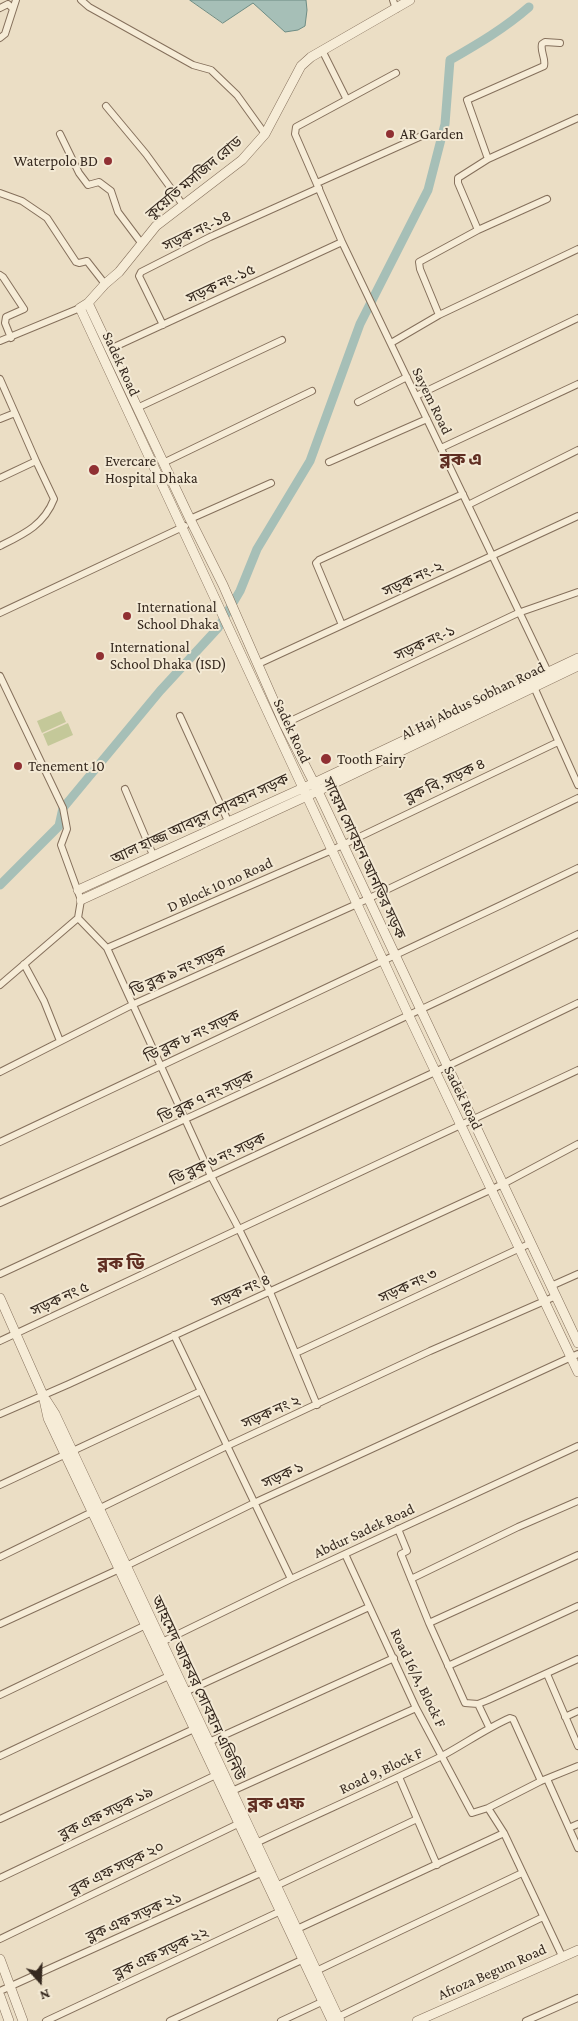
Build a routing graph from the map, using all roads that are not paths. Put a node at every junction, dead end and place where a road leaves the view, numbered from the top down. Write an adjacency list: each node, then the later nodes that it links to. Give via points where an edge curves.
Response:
1 (16, 0): 6 (street)
2 (81, 0): 15 (street, via 193,65 211,70 237,95)
3 (410, 0): 4 (street, কুয়েতি মসজিদ রোড)
4 (394, 4): 9 (street, কুয়েতি মসজিদ রোড)
5 (0, 8): 6 (street, via 8,4)
6 (13, 9): 7 (street, via 5,34)
7 (0, 38)
8 (560, 43): 17 (street, via 542,44 544,66 467,100)
9 (323, 52): 11 (street); 15 (street, কুয়েতি মসজিদ রোড, via 301,66)
10 (396, 73): 11 (street)
11 (346, 98): 18 (street, Sayem Road, via 296,127 295,134)
12 (106, 106): 21 (street)
13 (578, 118): 17 (street)
14 (60, 134): 24 (street, via 79,173 88,185 99,182 111,191 118,212)
15 (265, 134): 21 (street, কুয়েতি মসজিদ রোড, via 242,160)
16 (426, 134): 18 (street)
17 (488, 159): 22 (street, via 458,178)
18 (318, 185): 23 (street, Sayem Road); 31 (street, সড়ক নং-১৪, via 141,272 139,276)
19 (0, 193): 27 (street, via 22,201 47,218 76,262 87,261)
20 (547, 198): 22 (street)
21 (183, 205): 24 (street, কুয়েতি মসজিদ রোড, via 156,226)
22 (478, 230): 29 (street, via 419,262)
23 (342, 242): 31 (street, সড়ক নং-১৫); 35 (street, Sayem Road)
24 (142, 244): 27 (street, কুয়েতি মসজিদ রোড)
25 (578, 249): 29 (street)
26 (0, 275): 32 (street, via 24,309 6,317)
27 (105, 284): 28 (street, কুয়েতি মসজিদ রোড)
28 (84, 306): 32 (street); 36 (street, সায়েম সোবহান আনভির সড়ক); 58 (street, Sadek Road)
29 (439, 315): 35 (street)
30 (578, 318): 41 (street)
31 (162, 325): 36 (street, সড়ক নং-১৫)
32 (11, 338): 34 (street)
33 (282, 340): 43 (street)
34 (0, 341)
35 (391, 343): 37 (street, Sayem Road)
36 (110, 349): 43 (street, সায়েম সোবহান আনভির সড়ক)
37 (407, 377): 41 (street, Sayem Road); 42 (street)
38 (0, 379): 44 (street)
39 (578, 384): 47 (street)
40 (312, 391): 51 (street)
41 (416, 396): 45 (street, Sayem Road)
42 (358, 402)
43 (137, 408): 51 (street, সায়েম সোবহান আনভির সড়ক)
44 (15, 413): 46 (street); 49 (street)
45 (427, 419): 47 (street, Sayem Road); 50 (street)
46 (0, 420)
47 (441, 448): 54 (street, Sayem Road)
48 (578, 450): 55 (street)
49 (36, 461): 52 (street); 59 (street, via 54,499 50,509 30,531)
50 (329, 462)
51 (163, 463): 57 (street, সায়েম সোবহান আনভির সড়ক)
52 (0, 478)
53 (271, 483): 57 (street)
54 (463, 494): 55 (street, Sayem Road); 64 (street, via 316,563)
55 (468, 505): 60 (street, Sayem Road)
56 (578, 516): 60 (street, সড়ক নং-২)
57 (191, 520): 58 (street); 66 (street, সায়েম সোবহান আনভির সড়ক)
58 (182, 529): 63 (street); 77 (street, Sadek Road)
59 (0, 546)
60 (492, 555): 62 (street, Sayem Road); 64 (street, সড়ক নং-২)
61 (578, 592): 62 (street, সড়ক নং-১)
62 (518, 613): 68 (street, Sayem Road); 72 (street, সড়ক নং-১)
63 (0, 614)
64 (342, 625): 66 (street, সড়ক নং-২)
65 (578, 658): 68 (street)
66 (258, 664): 72 (street, সায়েম সোবহান আনভির সড়ক)
67 (578, 666): 70 (street, Al Haj Abdus Sobhan Road)
68 (548, 672): 75 (street)
69 (0, 676): 84 (street, via 64,808 67,829 61,845)
70 (534, 687): 73 (street); 75 (street, Al Haj Abdus Sobhan Road)
71 (180, 716): 79 (street)
72 (284, 724): 75 (street, সায়েম সোবহান আনভির সড়ক)
73 (558, 742): 74 (street); 80 (street, ব্লক বি, সড়ক ৪)
74 (578, 785)
75 (316, 787): 77 (street, Al Haj Abdus Sobhan Road); 80 (street, সায়েম সোবহান আনভির সড়ক)
76 (125, 788): 82 (street)
77 (305, 791): 79 (street, আল হাজ্জ আবদুস সোবহান সড়ক); 81 (street, Sadek Road); 86 (street, Al Haj Abdus Sobhan Road)
78 (578, 798): 85 (street, ডি ব্লক ৯ নং সড়ক)
79 (228, 821): 82 (street, আল হাজ্জ আবদুস সোবহান সড়ক)
80 (342, 843): 81 (street, D Block 10 no Road); 85 (street, সায়েম সোবহান আনভির সড়ক)
81 (332, 850): 87 (street, Sadek Road); 90 (street, D Block 10 no Road)
82 (153, 855): 84 (street, আল হাজ্জ আবদুস সোবহান সড়ক)
83 (578, 868): 91 (street, ডি ব্লক ৮ নং সড়ক)
84 (78, 890): 86 (street)
85 (369, 899): 87 (street, ডি ব্লক ৯ নং সড়ক); 91 (street, সায়েম সোবহান আনভির সড়ক)
86 (81, 900): 88 (street)
87 (357, 904): 92 (street, Sadek Road); 96 (street, ডি ব্লক ৯ নং সড়ক)
88 (78, 918): 90 (street); 93 (street)
89 (578, 934): 97 (street, ডি ব্লক ৭ নং সড়ক)
90 (107, 948): 96 (street)
91 (396, 956): 92 (street, ডি ব্লক ৮ নং সড়ক); 97 (street, সায়েম সোবহান আনভির সড়ক)
92 (384, 961): 98 (street, Sadek Road); 100 (street, ডি ব্লক ৮ নং সড়ক)
93 (24, 964): 94 (street); 99 (street)
94 (0, 985)
95 (578, 1003): 101 (street, ডি ব্লক ৬ নং সড়ক)
96 (134, 1004): 99 (street, ডি ব্লক ৯ নং সড়ক); 100 (street)
97 (421, 1011): 98 (street, ডি ব্লক ৭ নং সড়ক); 101 (street, সায়েম সোবহান আনভির সড়ক)
98 (409, 1016): 104 (street, Sadek Road); 105 (street, ডি ব্লক ৭ নং সড়ক)
99 (60, 1041): 103 (street, ডি ব্লক ৯ নং সড়ক)
100 (161, 1064): 105 (street); 108 (street, ডি ব্লক ৮ নং সড়ক)
101 (447, 1066): 104 (street, ডি ব্লক ৬ নং সড়ক); 106 (street, সায়েম সোবহান আনভির সড়ক)
102 (578, 1070): 106 (street, সড়ক নং ৫)
103 (0, 1072)
104 (435, 1072): 107 (street, Sadek Road); 110 (street, ডি ব্লক ৬ নং সড়ক)
105 (186, 1120): 110 (street); 113 (street, ডি ব্লক ৭ নং সড়ক)
106 (473, 1120): 107 (street, সড়ক নং ৫); 111 (street, সায়েম সোবহান আনভির সড়ক)
107 (461, 1125): 112 (street, Sadek Road); 114 (street, সড়ক নং ৫)
108 (0, 1142)
109 (578, 1144): 111 (street, সড়ক নং ৪)
110 (211, 1176): 114 (street); 117 (street, ডি ব্লক ৬ নং সড়ক)
111 (503, 1184): 112 (street, সড়ক নং ৪); 115 (street, সায়েম সোবহান আনভির সড়ক)
112 (491, 1190): 116 (street, Sadek Road); 120 (street, সড়ক নং ৪)
113 (0, 1204)
114 (239, 1228): 120 (street); 124 (street, সড়ক নং ৫)
115 (531, 1244): 116 (street, সড়ক নং ৩); 119 (street, সায়েম সোবহান আনভির সড়ক)
116 (519, 1248): 123 (street, Sadek Road); 128 (street, সড়ক নং ৩)
117 (0, 1274)
118 (578, 1274): 119 (street)
119 (551, 1286): 121 (street, সায়েম সোবহান আনভির সড়ক)
120 (270, 1292): 125 (street, সড়ক নং ৪); 128 (street)
121 (556, 1296): 123 (street, সড়ক নং ২); 127 (street, সায়েম সোবহান আনভির সড়ক)
122 (0, 1298): 124 (street, আহমেদ আকবর সোবহান এভিনিউ)
123 (544, 1300): 129 (street); 133 (street, সড়ক নং ২)
124 (16, 1334): 126 (street, সড়ক নং ৫); 132 (street, আহমেদ আকবর সোবহান এভিনিউ)
125 (174, 1334): 131 (street); 132 (street, সড়ক নং ৪)
126 (0, 1341)
127 (578, 1343)
128 (296, 1353): 133 (street)
129 (574, 1355): 130 (street); 140 (street, সড়ক ১)
130 (578, 1372)
131 (201, 1390): 135 (street); 137 (street)
132 (43, 1395): 134 (street, সড়ক নং ৪); 137 (street, আহমেদ আকবর সোবহান এভিনিউ, via 56,1414)
133 (317, 1405): 135 (street, সড়ক নং ২)
134 (0, 1414)
135 (226, 1446): 140 (street); 141 (street, সড়ক নং ২)
136 (578, 1446): 142 (street, Abdur Sadek Road)
137 (69, 1453): 138 (street); 141 (street, আহমেদ আকবর সোবহান এভিনিউ)
138 (0, 1486)
139 (578, 1501): 148 (street)
140 (254, 1502): 146 (street, সড়ক ১); 147 (street)
141 (96, 1511): 145 (street, সড়ক নং ২); 146 (street, আহমেদ আকবর সোবহান এভিনিউ)
142 (398, 1529): 143 (street, Abdur Sadek Road); 148 (street, via 407,1551 401,1554)
143 (345, 1554): 147 (street, Abdur Sadek Road); 150 (street, Road 16/A, Block F)
144 (578, 1554): 152 (street)
145 (0, 1557)
146 (123, 1568): 151 (street, আহমেদ আকবর সোবহান এভিনিউ); 153 (street, সড়ক ১)
147 (291, 1579): 154 (street, Abdur Sadek Road)
148 (411, 1579): 152 (street)
149 (578, 1606): 157 (street)
150 (369, 1607): 155 (street, Road 16/A, Block F); 160 (street)
151 (149, 1623): 154 (street, আহমেদ আকবর সোবহান এভিনিউ); 158 (street, আহমেদ আকবর সোবহান এভিনিউ); 161 (street)
152 (428, 1623): 157 (street)
153 (0, 1624)
154 (162, 1642): 158 (street, আহমেদ আকবর সোবহান এভিনিউ)
155 (394, 1658): 163 (street, Road 16/A, Block F); 168 (street)
156 (578, 1659): 159 (street)
157 (448, 1666): 162 (street, via 465,1703)
158 (173, 1674): 160 (street, আহমেদ আকবর সোবহান এভিনিউ); 166 (street, আহমেদ আকবর সোবহান এভিনিউ); 171 (street)
159 (547, 1674): 162 (street); 165 (street)
160 (185, 1692): 166 (street, আহমেদ আকবর সোবহান এভিনিউ)
161 (0, 1695)
162 (478, 1704): 167 (street)
163 (416, 1708): 170 (street, Road 16/A, Block F); 176 (street)
164 (578, 1711): 165 (street)
165 (565, 1716): 169 (street)
166 (198, 1727): 168 (street, আহমেদ আকবর সোবহান এভিনিউ); 173 (street, আহমেদ আকবর সোবহান এভিনিউ); 178 (street)
167 (489, 1727): 170 (street, Road 9, Block F); 175 (street, Road 9, Block F, via 513,1719)
168 (209, 1742): 173 (street, আহমেদ আকবর সোবহান এভিনিউ)
169 (578, 1746)
170 (442, 1755): 174 (street, Road 9, Block F); 177 (street, Road 16/A, Block F, via 470,1811 474,1813)
171 (0, 1756)
172 (578, 1766): 175 (street)
173 (219, 1773): 176 (street, আহমেদ আকবর সোবহান এভিনিউ); 180 (street, আহমেদ আকবর সোবহান এভিনিউ); 189 (street, ব্লক এফ সড়ক ১৯)
174 (399, 1777): 179 (street); 184 (street, Road 9, Block F)
175 (544, 1780): 177 (street); 182 (street)
176 (232, 1791): 180 (street, আহমেদ আকবর সোবহান এভিনিউ)
177 (488, 1808): 183 (street)
178 (0, 1818)
179 (416, 1819): 186 (street); 190 (street)
180 (242, 1822): 184 (street, আহমেদ আকবর সোবহান এভিনিউ); 187 (street, আহমেদ আকবর সোবহান এভিনিউ); 194 (street, ব্লক এফ সড়ক ২০)
181 (578, 1824): 182 (street)
182 (569, 1828): 185 (street)
183 (504, 1833): 186 (street); 188 (street)
184 (256, 1843): 187 (street, আহমেদ আকবর সোবহান এভিনিউ)
185 (578, 1848)
186 (437, 1864): 193 (street)
187 (265, 1871): 190 (street, আহমেদ আকবর সোবহান এভিনিউ); 191 (street, আহমেদ আকবর সোবহান এভিনিউ); 200 (street, ব্লক এফ সড়ক ২১)
188 (522, 1873): 192 (street); 199 (street)
189 (0, 1878)
190 (276, 1886): 191 (street, আহমেদ আকবর সোবহান এভিনিউ)
191 (283, 1910): 193 (street, আহমেদ আকবর সোবহান এভিনিউ); 197 (street, আহমেদ আকবর সোবহান এভিনিউ); 208 (street, ব্লক এফ সড়ক ২২)
192 (543, 1917): 196 (street); 205 (street)
193 (297, 1929): 197 (street, আহমেদ আকবর সোবহান এভিনিউ)
194 (0, 1939)
195 (578, 1953): 196 (street, Afroza Begum Road); 212 (street, Afroza Begum Road)
196 (562, 1956): 211 (street, Afroza Begum Road)
197 (306, 1958): 199 (street, আহমেদ আকবর সোবহান এভিনিউ); 204 (street, আহমেদ আকবর সোবহান এভিনিউ); 209 (street)
198 (0, 1959): 200 (street)
199 (316, 1971): 204 (street, আহমেদ আকবর সোবহান এভিনিউ)
200 (10, 1987): 201 (street, ব্লক এফ সড়ক ২১); 207 (street)
201 (0, 1991)
202 (0, 1996): 206 (street)
203 (578, 1998): 213 (street)
204 (326, 2000): 205 (street, আহমেদ আকবর সোবহান এভিনিউ); 210 (street)
205 (337, 2020)
206 (9, 2021)
207 (23, 2021)
208 (46, 2021)
209 (170, 2021)
210 (281, 2021)
211 (417, 2021)
212 (429, 2021)
213 (526, 2021)

